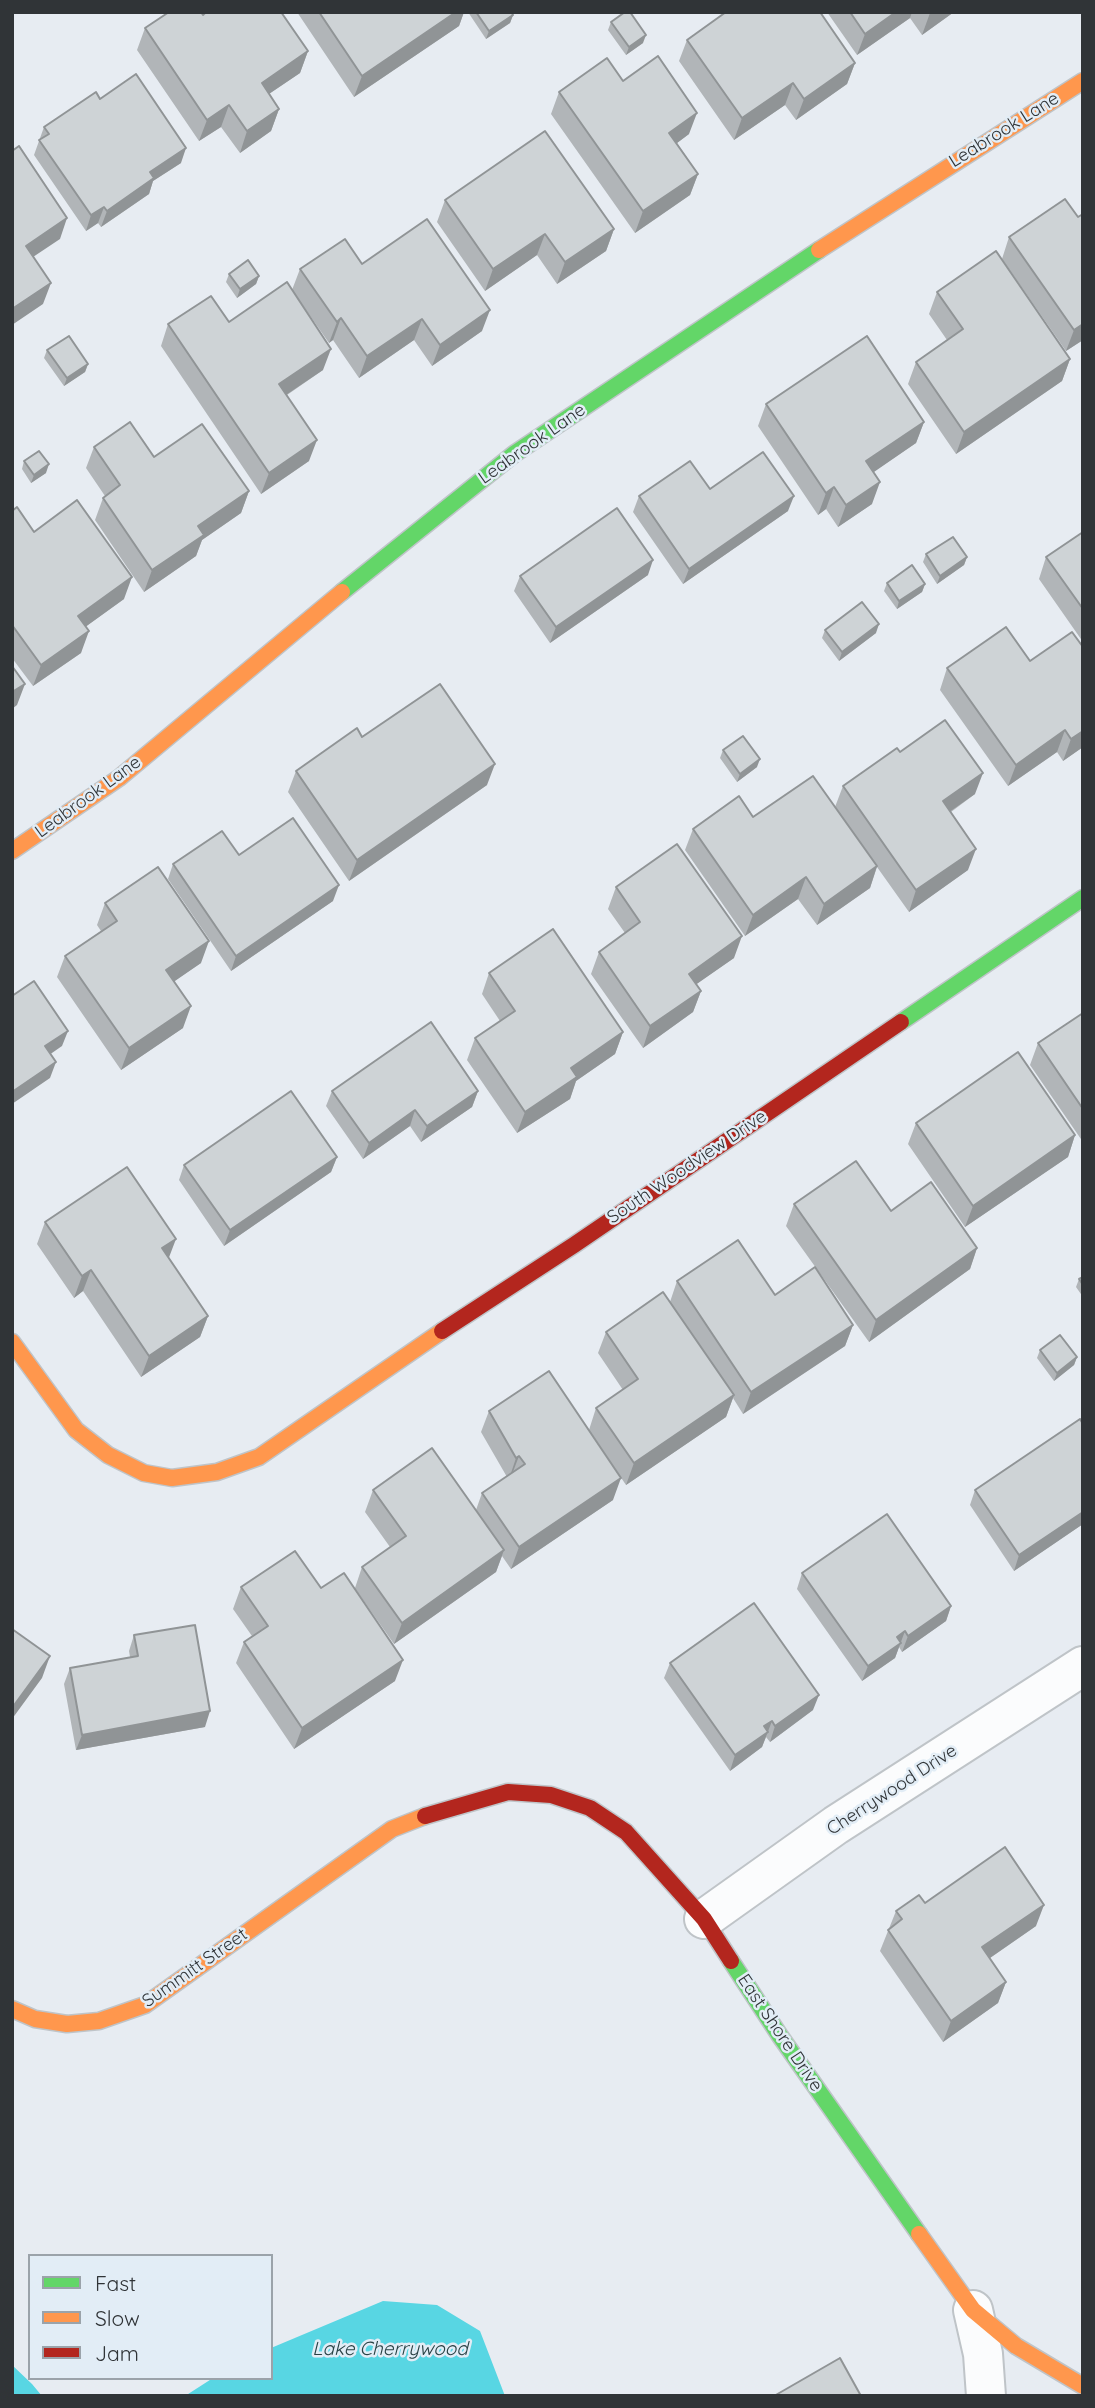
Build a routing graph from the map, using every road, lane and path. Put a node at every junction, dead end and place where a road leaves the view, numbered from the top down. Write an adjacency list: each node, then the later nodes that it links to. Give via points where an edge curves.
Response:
1 (1083, 81): 2 (street, Leabrook Lane, via 905,192 514,454 413,531 119,778)
2 (12, 851)
3 (1083, 898): 4 (street, South Woodview Drive, via 260,1457 217,1472 173,1478 144,1473 108,1455 76,1430)
4 (12, 1342)
5 (1083, 1666): 6 (street, Cherrywood Drive, via 836,1825)
6 (704, 1919): 7 (street, East Shore Drive, via 626,1832 590,1808 551,1795 508,1792 392,1829); 9 (street, East Shore Drive, via 780,2036)
7 (256, 1926): 8 (street, Summitt Street, via 145,2005 99,2021 67,2024 35,2019)
8 (12, 2009)
9 (973, 2310): 10 (street, East Shore Drive, via 1016,2346); 11 (street, East Shore Drive)
10 (1083, 2386)
11 (986, 2396)

